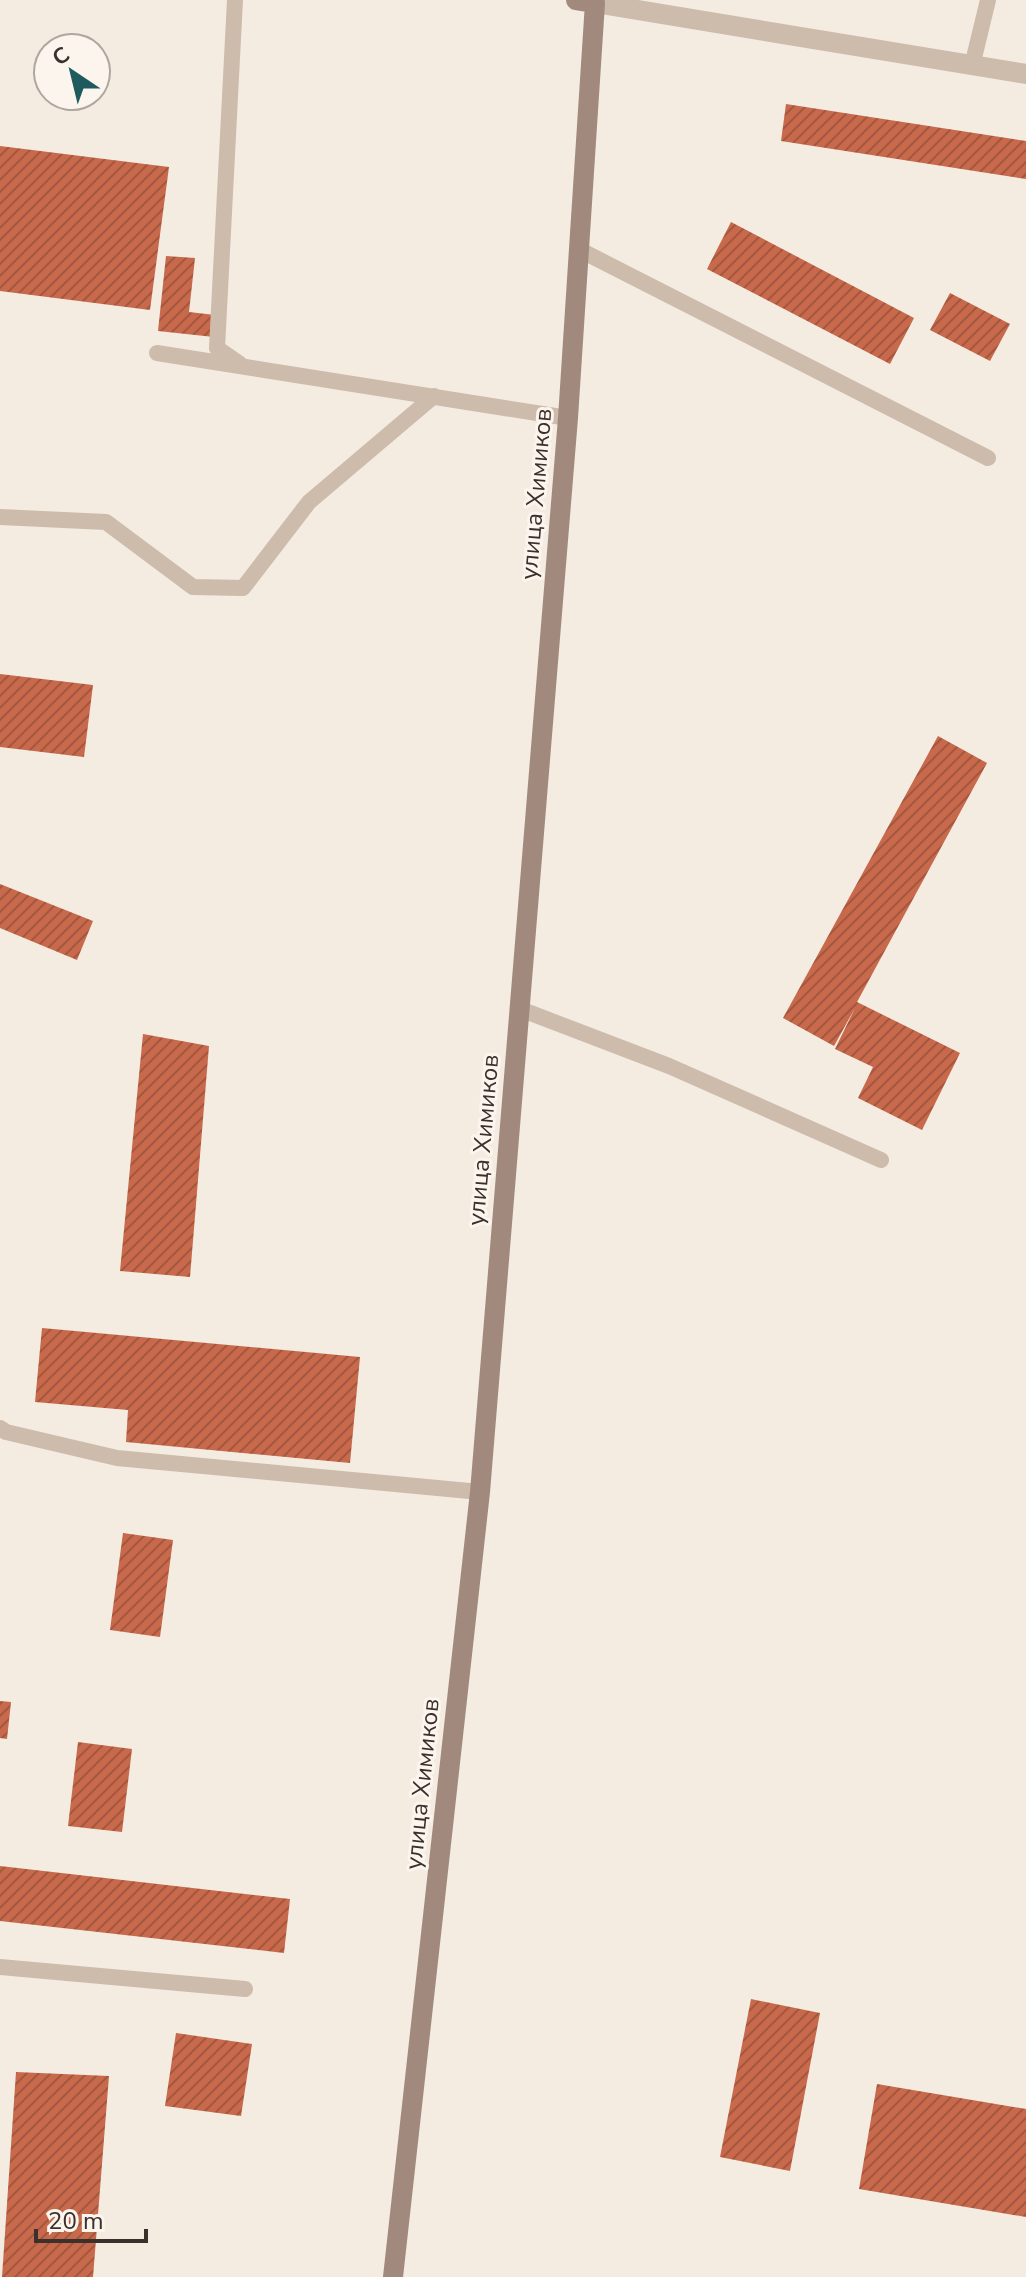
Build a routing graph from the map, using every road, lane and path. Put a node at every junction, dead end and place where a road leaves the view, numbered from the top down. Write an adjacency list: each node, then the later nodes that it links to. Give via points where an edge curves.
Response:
1 (235, 0): 8 (lane, via 217,348)
2 (988, 0): 4 (lane)
3 (586, 2): 4 (street); 6 (main road, улица Химиков)
4 (972, 66): 5 (street)
5 (1026, 74)
6 (580, 250): 10 (main road, улица Химиков); 11 (lane)
7 (157, 353): 8 (lane)
8 (245, 367): 9 (lane)
9 (434, 396): 10 (lane); 12 (lane, via 309,502 243,588 193,587 106,522)
10 (568, 418): 13 (main road, улица Химиков)
11 (988, 458)
12 (0, 517)
13 (520, 1009): 14 (lane, via 669,1066); 16 (main road, улица Химиков)
14 (881, 1160)
15 (0, 1428): 16 (lane, via 117,1458)
16 (480, 1492): 19 (main road, улица Химиков)
17 (0, 1967): 18 (lane)
18 (245, 1989)
19 (393, 2277)

